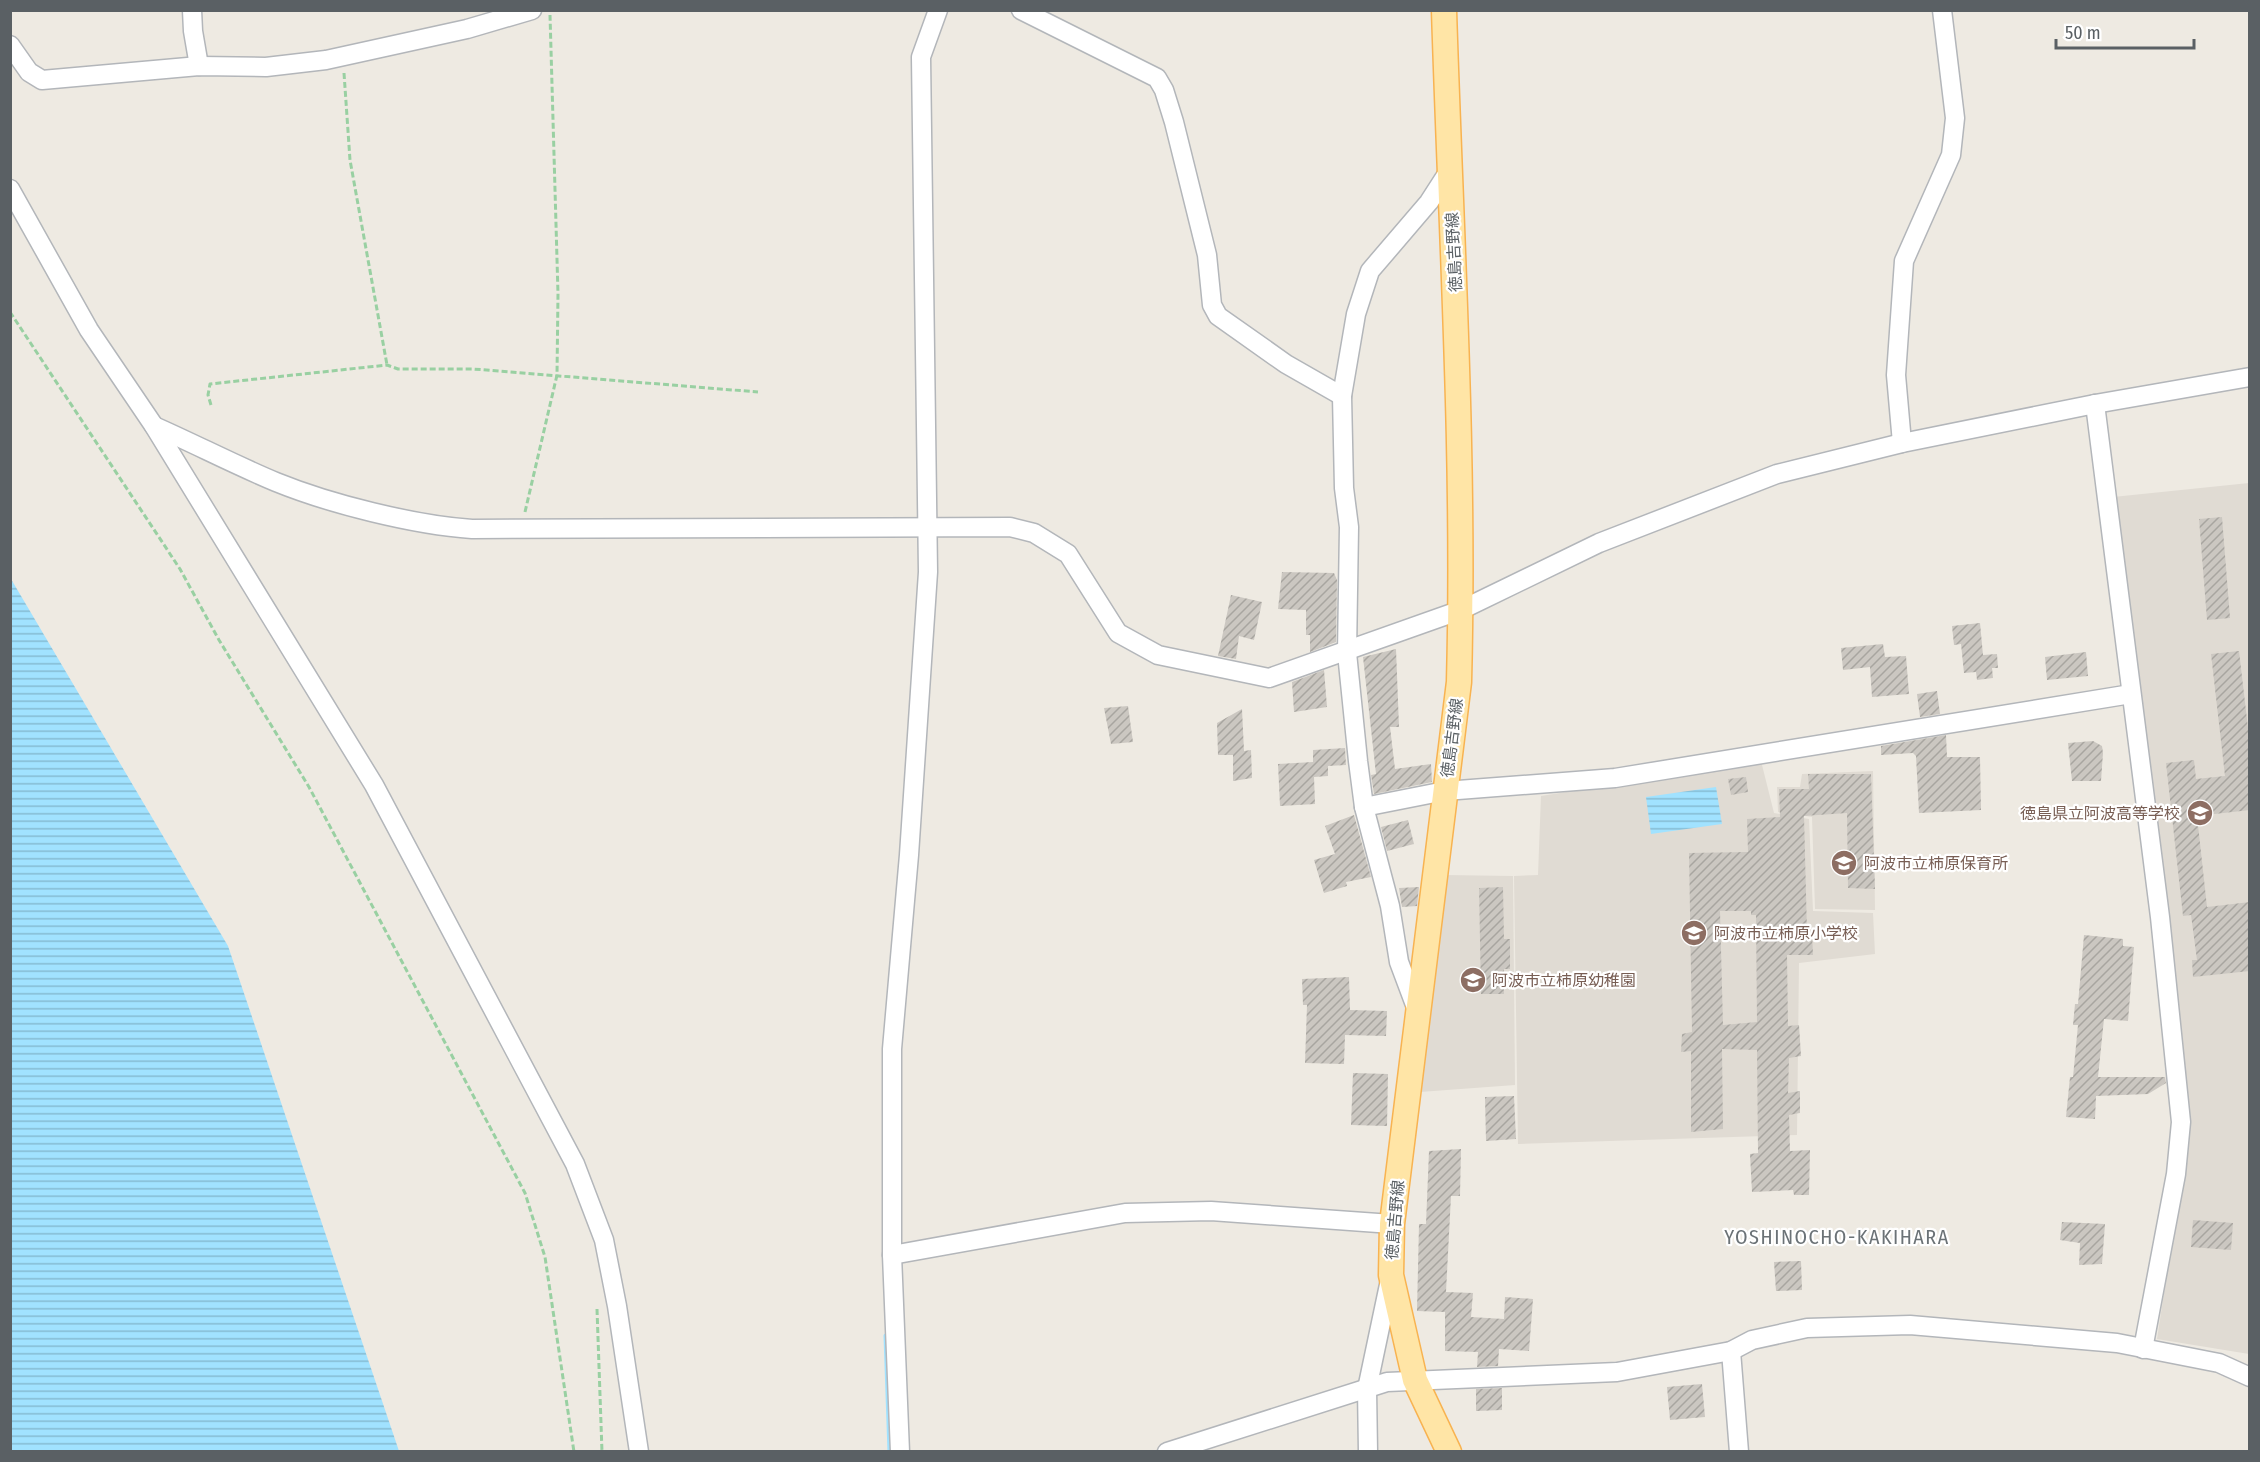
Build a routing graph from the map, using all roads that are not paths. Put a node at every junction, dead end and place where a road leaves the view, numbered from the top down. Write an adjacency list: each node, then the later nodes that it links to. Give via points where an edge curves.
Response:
1 (192, 10): 8 (street)
2 (532, 10): 8 (street, via 467,29 343,56 266,67)
3 (938, 10): 16 (street, via 921,57)
4 (1021, 10): 12 (street, via 1157,78 1174,122 1207,255 1212,305 1218,316 1286,364)
5 (1444, 10): 9 (main road, 徳島吉野線)
6 (1942, 10): 15 (street, via 1955,118 1951,155 1904,261 1896,375)
7 (10, 45): 8 (street, via 28,72 42,80)
8 (199, 66)
9 (1449, 171): 12 (street, via 1429,202 1370,270 1356,314); 17 (main road, 徳島吉野線, via 1456,272)
10 (10, 189): 14 (street, via 89,330)
11 (2250, 377): 13 (street)
12 (1342, 396): 18 (street, via 1349,527)
13 (2095, 404): 15 (street); 19 (street)
14 (154, 426): 16 (street, via 277,482 329,500 437,527); 31 (street, via 374,785 574,1164 604,1240)
15 (1902, 443): 17 (street, via 1778,474 1599,543)
16 (927, 526): 18 (street, via 1010,527 1035,533 1068,554 1118,633 1158,655 1269,678); 24 (street, via 920,714 892,1049)
17 (1461, 610): 18 (street); 20 (main road, 徳島吉野線, via 1460,682)
18 (1347, 652): 21 (street)
19 (2131, 694): 20 (street, via 1615,778); 26 (street, via 2181,1122 2176,1174)
20 (1445, 790): 21 (street); 22 (main road, 徳島吉野線)
21 (1364, 807): 22 (street, via 1390,906 1398,962)
22 (1417, 1010): 23 (main road, 徳島吉野線)
23 (1392, 1224): 24 (street, via 1211,1211 1125,1213); 25 (main road, 徳島吉野線)
24 (892, 1255): 32 (street)
25 (1390, 1275): 29 (main road, 徳島吉野線); 30 (street)
26 (2143, 1348): 27 (street, via 1910,1325 1807,1328 1752,1340); 28 (street, via 2218,1363)
27 (1731, 1351): 29 (street, via 1617,1372); 36 (street)
28 (2250, 1377)
29 (1415, 1380): 30 (street, via 1387,1382); 35 (main road, 徳島吉野線)
30 (1367, 1389): 33 (street); 34 (street)
31 (639, 1452)
32 (900, 1452)
33 (1167, 1452)
34 (1368, 1452)
35 (1449, 1452)
36 (1739, 1452)

